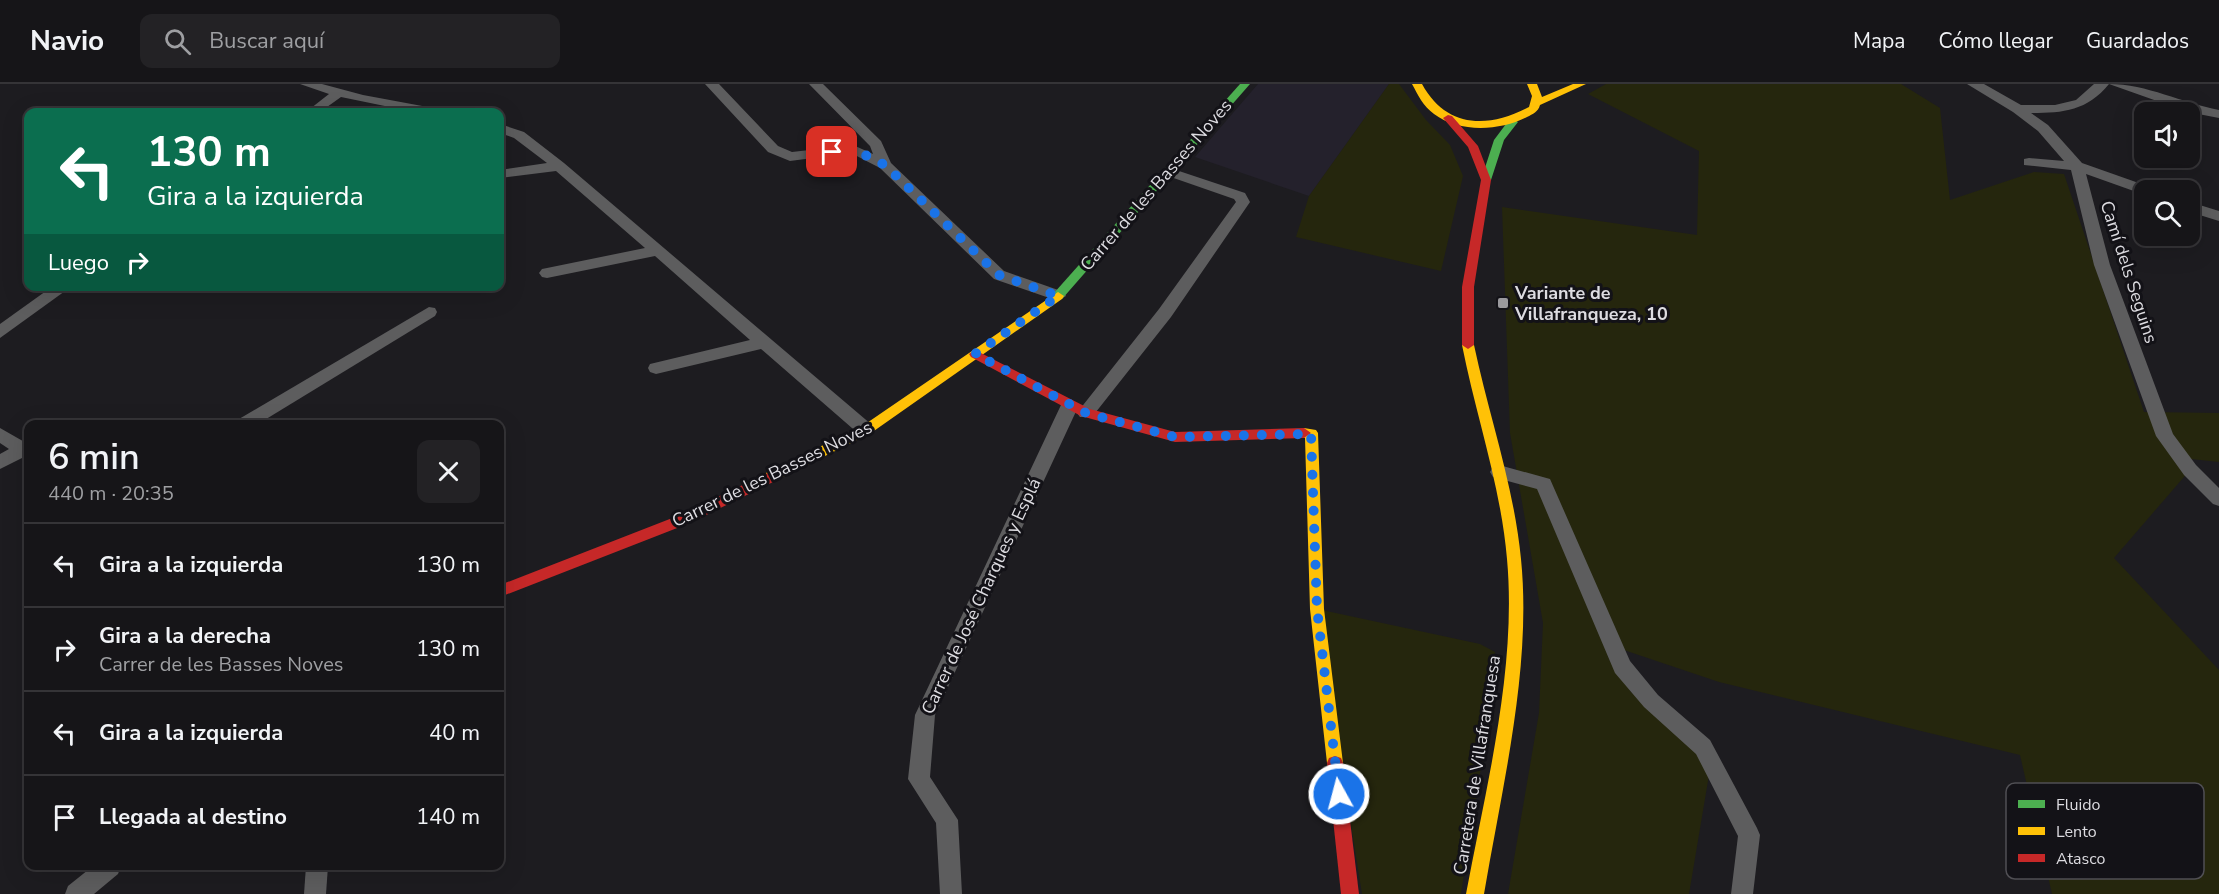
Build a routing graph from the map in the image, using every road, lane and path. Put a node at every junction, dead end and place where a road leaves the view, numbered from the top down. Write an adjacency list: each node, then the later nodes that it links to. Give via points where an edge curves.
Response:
1 (307, 84): 11 (street)
2 (712, 84): 21 (street, via 772,149 790,158 853,149)
3 (816, 84): 21 (street, via 876,144)
4 (1245, 84): 24 (street, Carrer de les Basses Noves)
5 (1417, 84): 17 (street, via 1421,99)
6 (1532, 84): 12 (street)
7 (1581, 84): 12 (street)
8 (1974, 84): 15 (street, Camí dels Seguins)
9 (2102, 84): 15 (street, via 2075,107)
10 (2116, 84): 16 (street)
11 (339, 93): 13 (street); 14 (street)
12 (1537, 103): 18 (street, via 1528,114)
13 (318, 108)
14 (413, 108)
15 (2018, 109): 23 (street, Camí dels Seguins, via 2050,134)
16 (2219, 114)
17 (1448, 118): 18 (street, via 1481,125); 26 (street, Carretera de Villafranquesa, via 1473,146)
18 (1513, 122): 26 (street, Carretera de Villafranquesa, via 1499,140)
19 (504, 129): 22 (street, via 519,135)
20 (2029, 162): 23 (street)
21 (885, 165): 33 (street, via 999,275)
22 (559, 166): 25 (street); 30 (street)
23 (2077, 166): 27 (street); 47 (street, Camí dels Seguins, via 2102,265 2165,436 2190,470)
24 (1170, 172): 33 (street, Carrer de les Basses Noves); 39 (street, Carrer de José Charques y Esplá, via 1240,196 1243,202 1165,313)
25 (504, 173)
26 (1485, 180): 46 (street, Carretera de Villafranquesa, via 1468,287 1467,321 1477,394)
27 (2134, 186)
28 (2200, 210): 29 (street)
29 (2219, 216)
30 (657, 251): 31 (street); 36 (street)
31 (546, 273)
32 (58, 291): 35 (street)
33 (1058, 296): 37 (street, Carrer de les Basses Noves)
34 (429, 312): 40 (street)
35 (0, 332)
36 (764, 342): 38 (street); 41 (street)
37 (975, 354): 39 (street); 41 (street, Carrer de les Basses Noves)
38 (656, 368)
39 (1078, 409): 53 (street, Carrer de José Charques y Esplá, via 925,715 919,779 947,820); 54 (street, via 1175,437 1311,434 1317,609)
40 (251, 420)
41 (867, 430): 48 (street, Carrer de les Basses Noves, via 685,519)
42 (0, 435): 43 (street)
43 (24, 449)
44 (24, 451): 45 (street)
45 (0, 462)
46 (1499, 472): 55 (street, Carretera de Villafranquesa, via 1515,572 1514,654 1509,704); 56 (street, via 1544,484 1622,667 1651,701 1702,747 1749,835)
47 (2219, 499)
48 (504, 589)
49 (105, 870): 51 (street)
50 (317, 870): 52 (street)
51 (76, 894)
52 (315, 894)
53 (951, 894)
54 (1350, 894)
55 (1475, 894)
56 (1742, 894)

